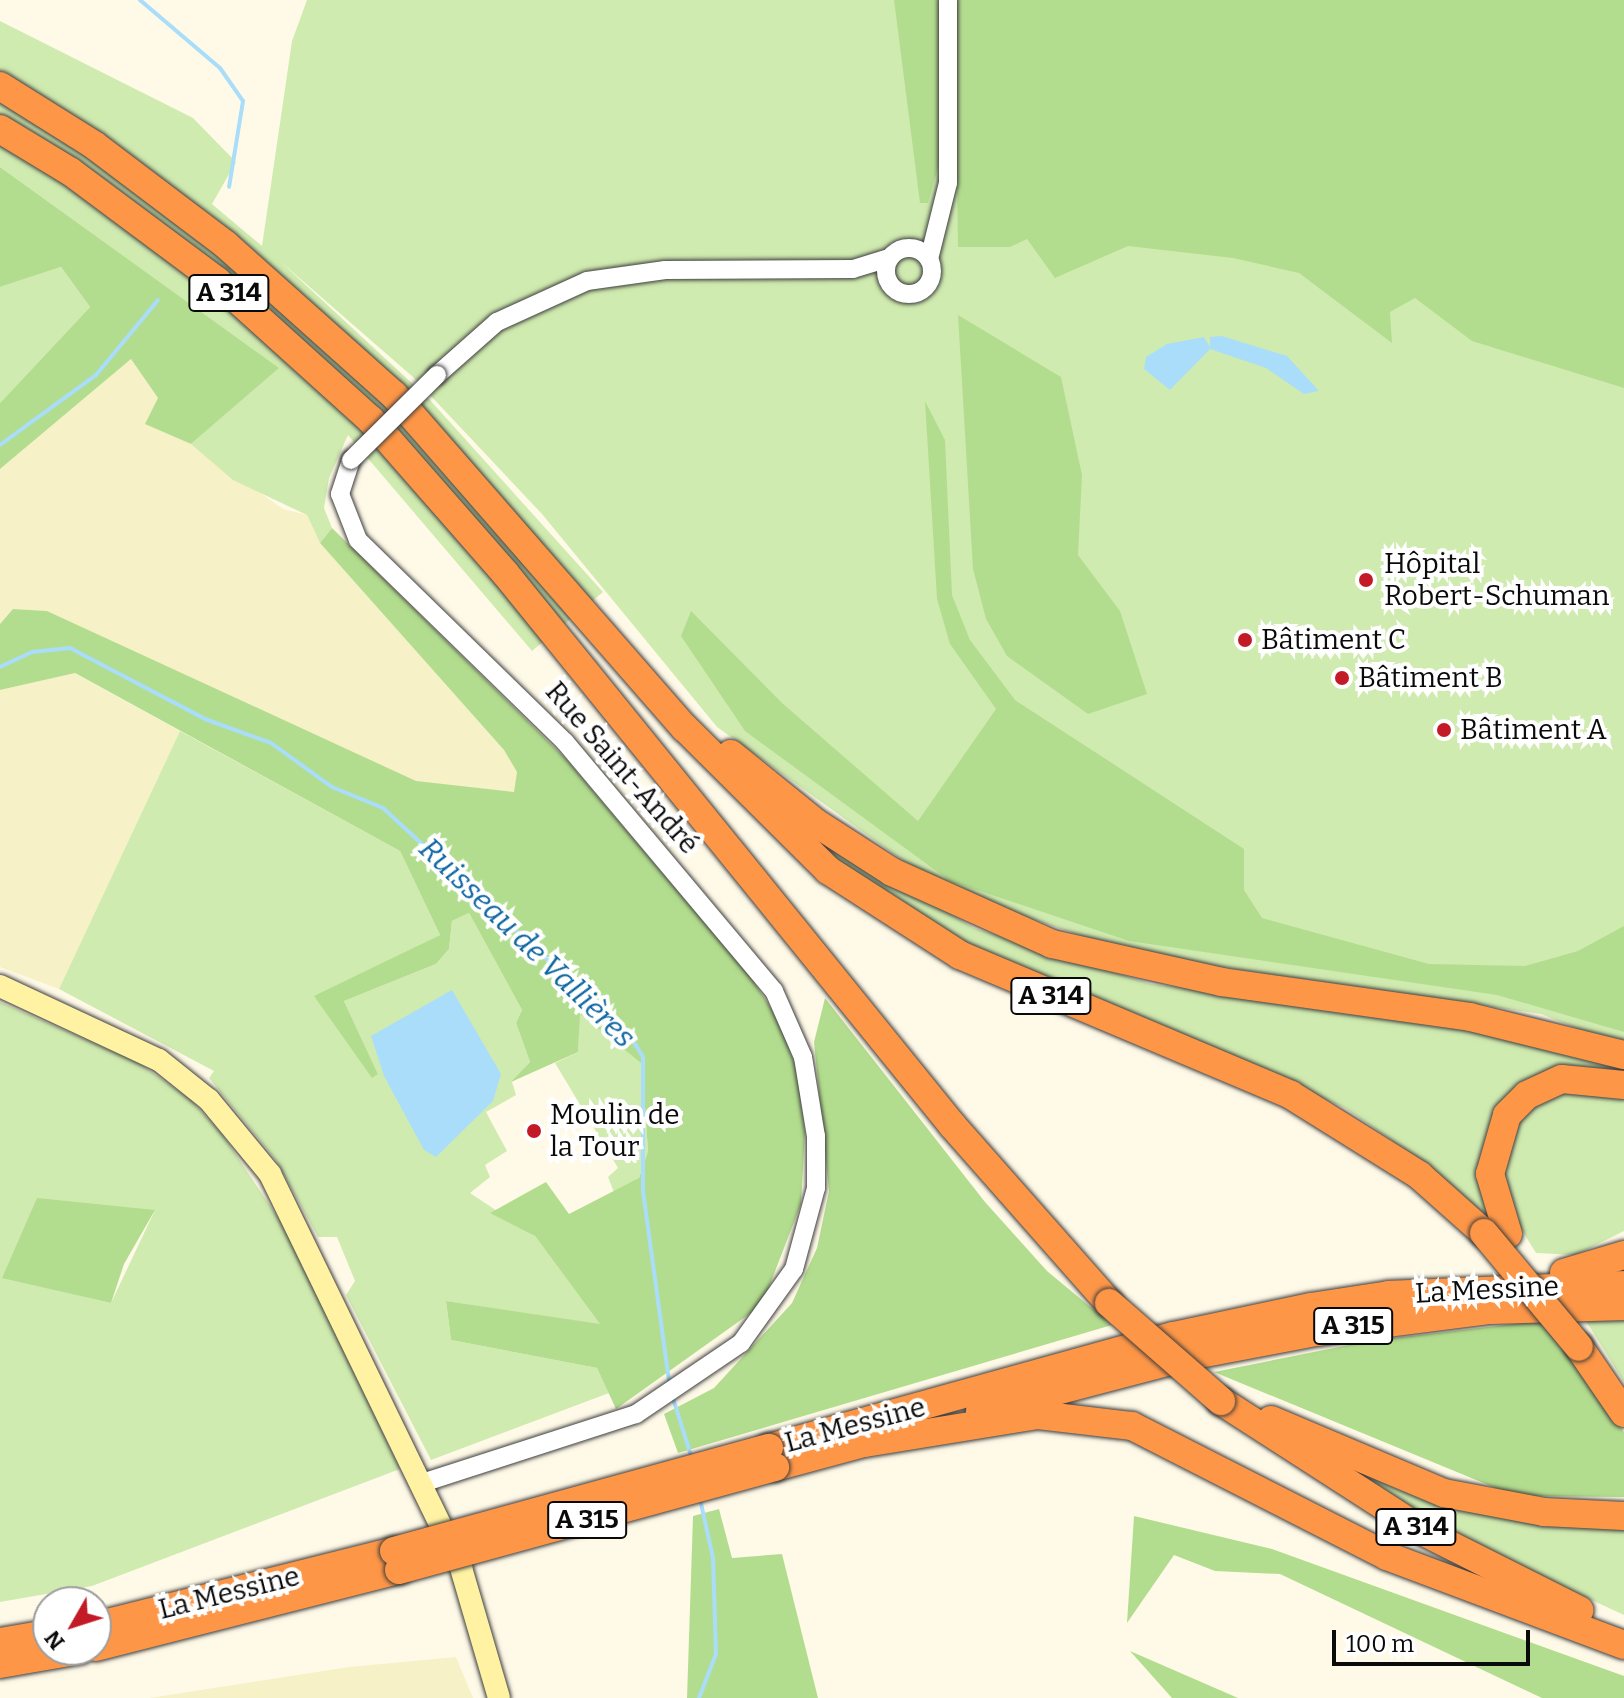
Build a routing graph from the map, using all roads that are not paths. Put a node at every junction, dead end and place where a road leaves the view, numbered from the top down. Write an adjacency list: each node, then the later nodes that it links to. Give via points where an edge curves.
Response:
1 (948, 0): 4 (street, via 950,122)
2 (0, 86): 10 (highway, A 314, via 94,145 226,245 394,395)
3 (0, 129): 19 (highway, A 314, bridge, via 71,172 217,281 371,420 505,573 1024,1209 1114,1302)
4 (941, 213): 5 (street); 7 (street)
5 (910, 247): 6 (street); 7 (street)
6 (889, 258): 8 (street, Rue Saint-André); 9 (street)
7 (929, 259): 9 (street, via 932,275 921,291 905,293)
8 (853, 269): 9 (street, Rue Saint-André); 23 (street, Rue Saint-André, bridge, via 665,270 587,281 497,322 351,460 340,494 358,540 565,742 748,957 792,1021 816,1136 816,1188 804,1242 764,1318 687,1382 649,1406)
9 (890, 284)
10 (660, 699): 12 (highway, via 845,843 997,924 1149,968 1470,1017); 14 (highway, A 314, via 782,830 870,902 1030,987 1291,1095 1407,1166)
11 (0, 986): 23 (main road, via 138,1046 233,1125 270,1174)
12 (1624, 1055)
13 (1624, 1085): 14 (highway, via 1562,1079 1517,1103 1491,1162)
14 (1496, 1233): 20 (highway, A 314, bridge, via 1584,1347)
15 (1624, 1255): 17 (highway, via 1573,1271)
16 (1624, 1285): 17 (highway, La Messine / A 315)
17 (1389, 1295): 22 (highway, La Messine / A 315, via 1174,1336)
18 (1624, 1306): 21 (highway, La Messine / A 315, via 1491,1310 1316,1332 1189,1356)
19 (1227, 1399): 24 (highway, via 1333,1452 1444,1493 1531,1510); 27 (highway, A 314, via 1424,1532)
20 (1624, 1411)
21 (861, 1443): 22 (highway, La Messine / A 315); 31 (highway, via 1038,1415 1132,1426 1387,1556)
22 (772, 1458): 25 (highway, La Messine / A 315, bridge)
23 (422, 1483): 34 (main road, via 478,1615)
24 (1624, 1516)
25 (396, 1560): 26 (highway, La Messine / A 315); 30 (highway, La Messine / A 315)
26 (112, 1622)
27 (1624, 1631)
28 (32, 1637): 29 (highway)
29 (0, 1642)
30 (112, 1642)
31 (1624, 1645)
32 (32, 1658): 33 (highway)
33 (0, 1664)
34 (499, 1698)

